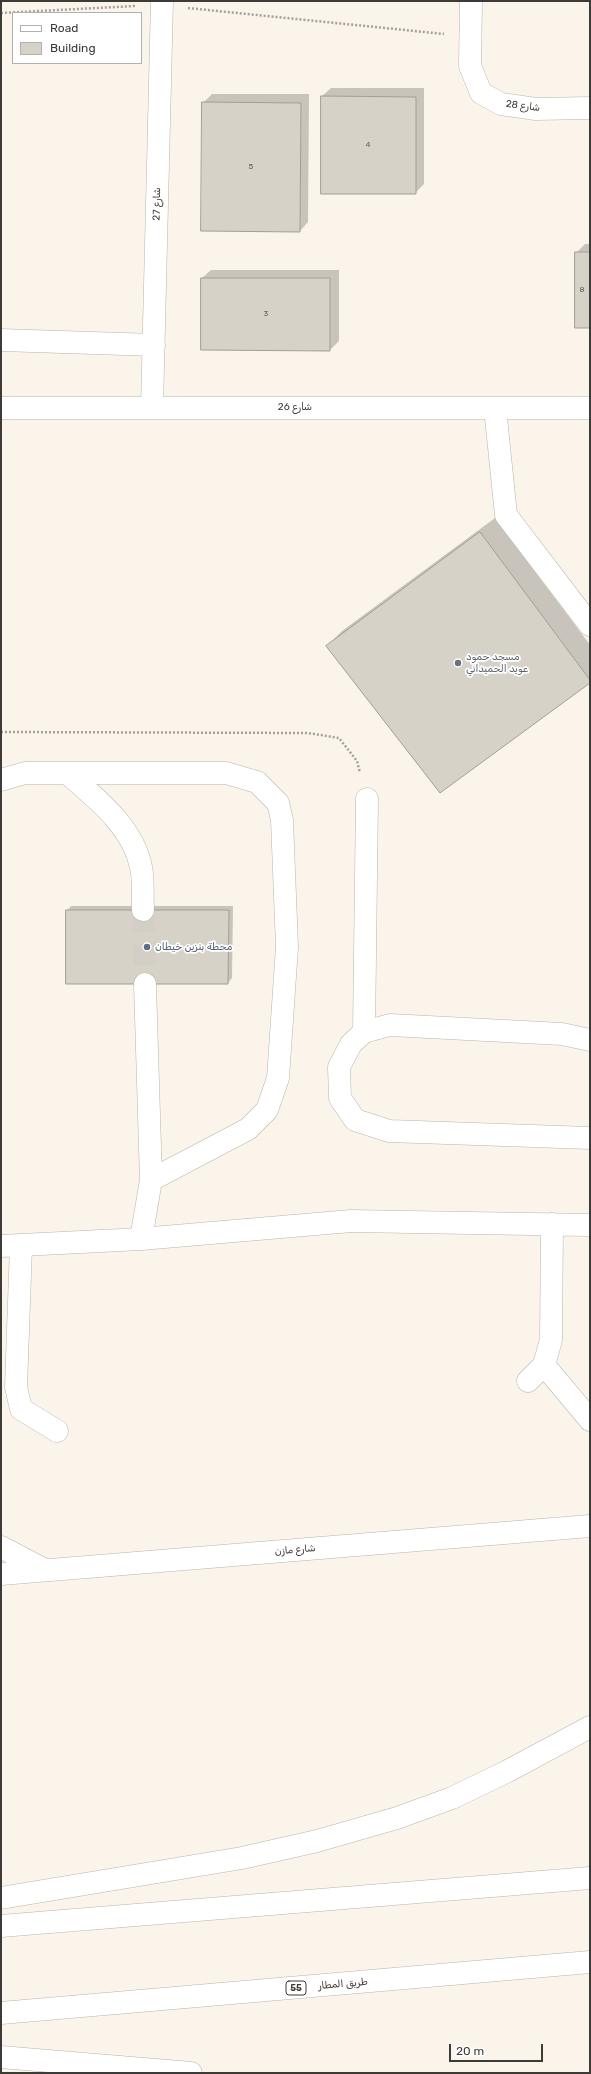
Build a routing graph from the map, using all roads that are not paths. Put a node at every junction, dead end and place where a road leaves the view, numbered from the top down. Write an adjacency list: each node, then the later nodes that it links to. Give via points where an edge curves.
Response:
1 (471, 1): 3 (main road, شارع 28, via 470,66 481,93 501,104 536,109)
2 (162, 3): 5 (main road, شارع 27)
3 (590, 108)
4 (1, 340): 5 (main road)
5 (154, 344): 6 (main road, شارع 27)
6 (152, 407): 7 (main road, شارع 26); 8 (main road, شارع 26)
7 (1, 408)
8 (495, 408): 9 (main road, شارع 26); 10 (main road, via 506,515)
9 (590, 408)
10 (590, 625)
11 (67, 774): 12 (main road, via 25,773); 14 (main road, via 107,808 133,843 141,867); 19 (main road, via 226,773 257,782 278,803 282,820 287,947 278,1078 267,1110 248,1128)
12 (1, 780)
13 (366, 799): 16 (main road)
14 (143, 910)
15 (145, 984): 19 (main road)
16 (364, 1032): 17 (main road, via 390,1025 562,1034); 18 (main road, via 351,1044 339,1067 340,1098 355,1120 389,1131)
17 (590, 1040)
18 (590, 1138)
19 (151, 1180): 22 (main road)
20 (552, 1224): 21 (main road); 22 (main road, via 351,1221); 26 (main road, via 551,1340)
21 (590, 1225)
22 (141, 1239): 23 (main road)
23 (11, 1246): 25 (main road)
24 (1, 1301): 25 (main road)
25 (19, 1312): 29 (main road, via 16,1387 21,1409)
26 (544, 1365): 27 (main road); 28 (main road)
27 (528, 1381)
28 (590, 1420)
29 (58, 1431)
30 (590, 1526): 32 (main road, شارع مازن)
31 (1, 1547): 32 (main road)
32 (45, 1570): 33 (main road, شارع مازن)
33 (1, 1574)
34 (590, 1727): 36 (main road, via 452,1798 397,1818 317,1841 242,1858)
35 (590, 1878): 37 (main road)
36 (1, 1898)
37 (1, 1926)
38 (590, 1962): 39 (main road, طريق المطار / 55)
39 (1, 2013)
40 (1, 2057): 41 (main road)
41 (190, 2073)

